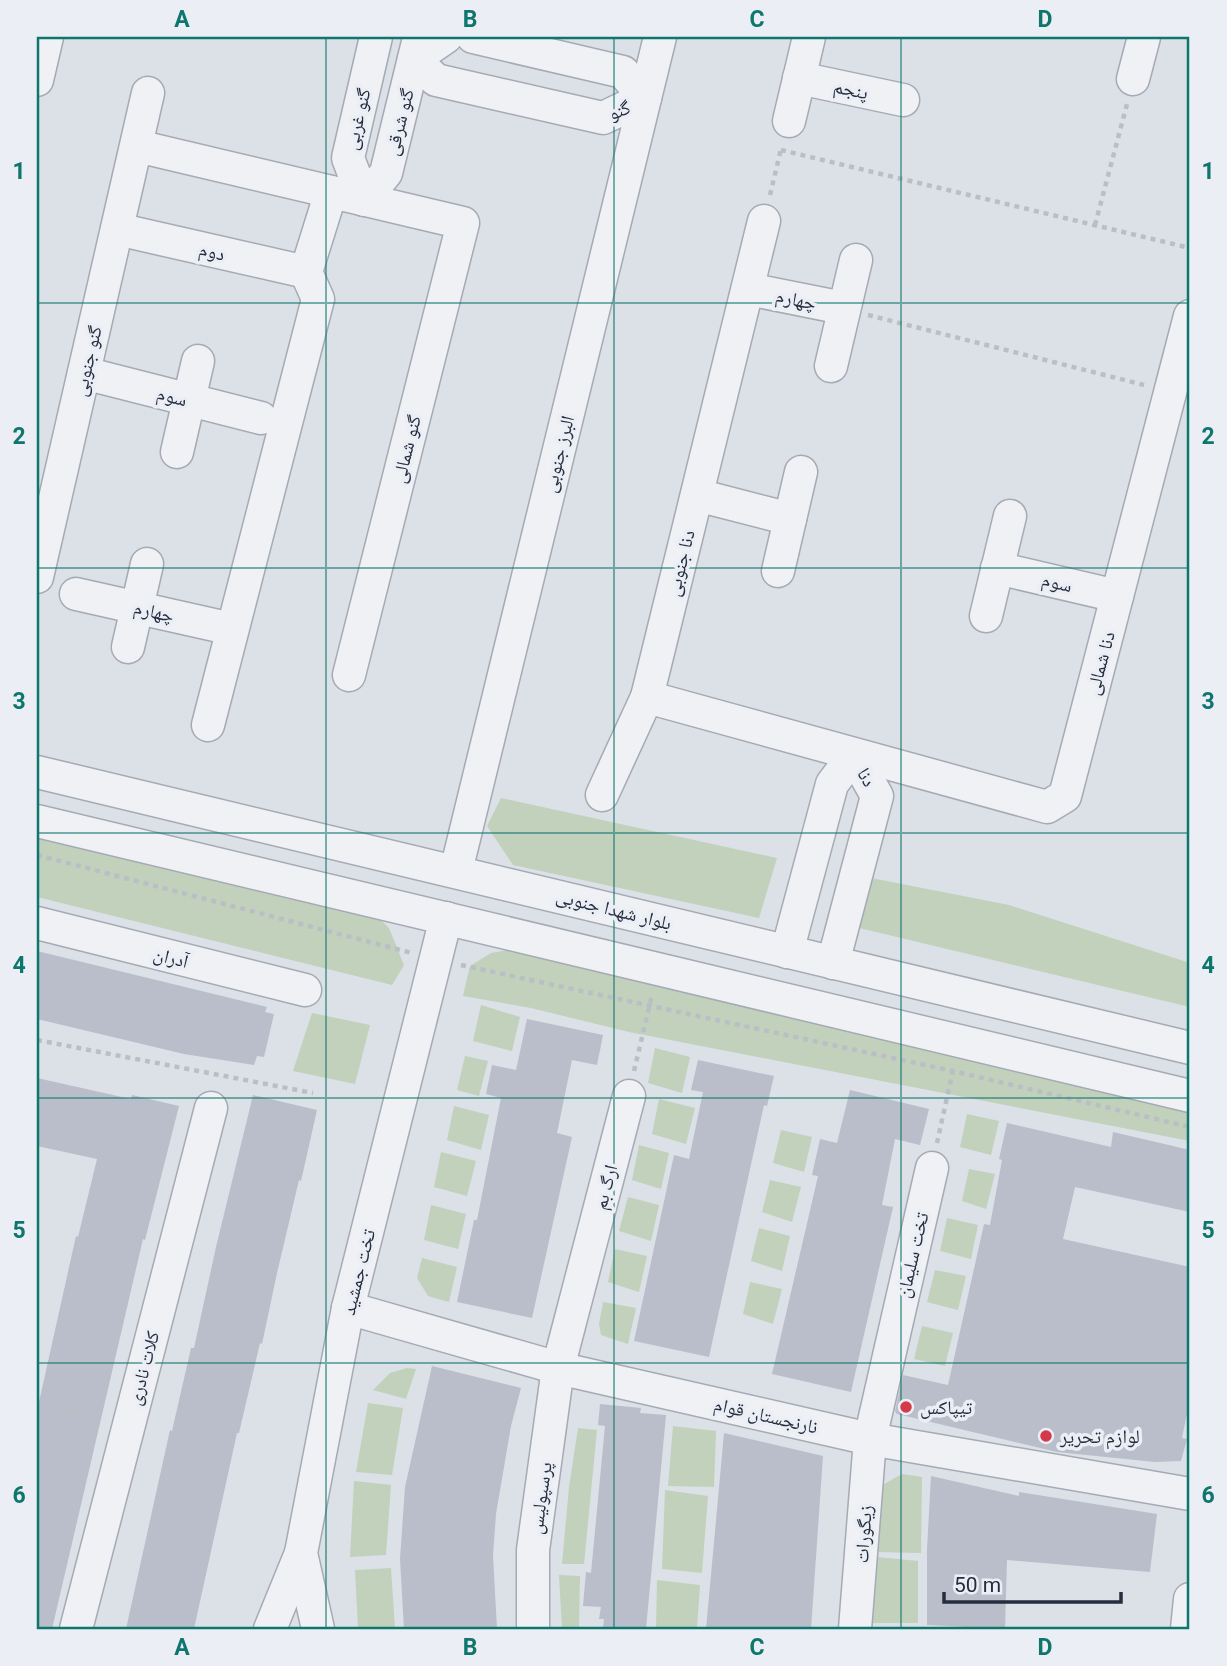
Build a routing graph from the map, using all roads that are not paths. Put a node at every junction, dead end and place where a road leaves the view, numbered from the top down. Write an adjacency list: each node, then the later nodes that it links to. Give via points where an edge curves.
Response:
1 (47, 37): 11 (street)
2 (376, 37): 18 (street, گنو غربی, via 348,158)
3 (446, 37): 8 (street)
4 (473, 37): 13 (street, گنو, via 623,72)
5 (660, 37): 13 (street, البرز جنوبی)
6 (809, 37): 9 (street)
7 (1144, 37): 10 (street)
8 (416, 48): 13 (street, گنو, via 436,80 603,118); 18 (street, گنو شرقی, via 386,173)
9 (799, 78): 14 (street, پنجم); 15 (street)
10 (1133, 79)
11 (37, 80)
12 (148, 93): 16 (street, گنو جنوبی)
13 (645, 99): 53 (street, البرز جنوبی)
14 (903, 100)
15 (785, 136)
16 (137, 146): 17 (street); 20 (street, گنو جنوبی)
17 (331, 192): 18 (street); 22 (street)
18 (364, 200): 46 (street, گنو شمالی, via 463,223)
19 (764, 221): 23 (street, دنا جنوبی)
20 (117, 229): 22 (street, دوم); 28 (street, گنو جنوبی)
21 (856, 260): 24 (street)
22 (306, 272): 44 (street, via 318,299)
23 (748, 289): 24 (street, چهارم); 33 (street, دنا جنوبی)
24 (843, 309): 27 (street)
25 (1190, 316): 41 (street, دنا شمالی)
26 (198, 360): 29 (street)
27 (831, 366)
28 (84, 373): 29 (street, سوم); 39 (street, گنو جنوبی)
29 (188, 400): 30 (street, سوم); 31 (street)
30 (261, 418)
31 (177, 452)
32 (801, 472): 35 (street)
33 (697, 495): 35 (street); 47 (street, دنا جنوبی)
34 (1010, 516): 37 (street)
35 (790, 519): 38 (street)
36 (146, 564): 42 (street)
37 (998, 568): 41 (street, سوم); 43 (street)
38 (778, 571)
39 (37, 577)
40 (76, 594): 42 (street, چهارم)
41 (1117, 596): 49 (street, دنا شمالی, via 1065,796 1047,807)
42 (136, 607): 44 (street, چهارم); 45 (street)
43 (986, 616)
44 (232, 629): 48 (street)
45 (128, 648)
46 (349, 675)
47 (648, 697): 49 (street); 51 (street, دنا جنوبی)
48 (208, 725)
49 (854, 755): 56 (street, دنا, via 832,784); 57 (street, دنا, via 877,796)
50 (37, 772): 53 (street, بلوار شهدا جنوبی)
51 (602, 795)
52 (37, 821): 54 (street)
53 (456, 871): 56 (street, بلوار شهدا جنوبی)
54 (446, 918): 61 (street); 64 (street, تخت جمشید)
55 (37, 923): 58 (street, آدران)
56 (787, 952): 57 (street, بلوار شهدا جنوبی)
57 (833, 963): 59 (street, بلوار شهدا جنوبی)
58 (305, 990)
59 (1190, 1048)
60 (629, 1096): 65 (street, ارگ بم)
61 (1190, 1096)
62 (211, 1108): 70 (street, کلات نادری)
63 (932, 1168): 66 (street, تخت سلیمان)
64 (348, 1308): 65 (street, نارنجستان قوام); 68 (street, تخت جمشید)
65 (558, 1368): 66 (street, نارنجستان قوام); 73 (street, پرسپولیس, via 533,1550)
66 (870, 1439): 67 (street, نارنجستان قوام); 74 (street, زیگورات)
67 (1190, 1494)
68 (301, 1553): 71 (street); 72 (street, تخت جمشید)
69 (1190, 1599): 75 (street)
70 (76, 1629)
71 (270, 1629)
72 (318, 1629)
73 (533, 1629)
74 (855, 1629)
75 (1187, 1629)

